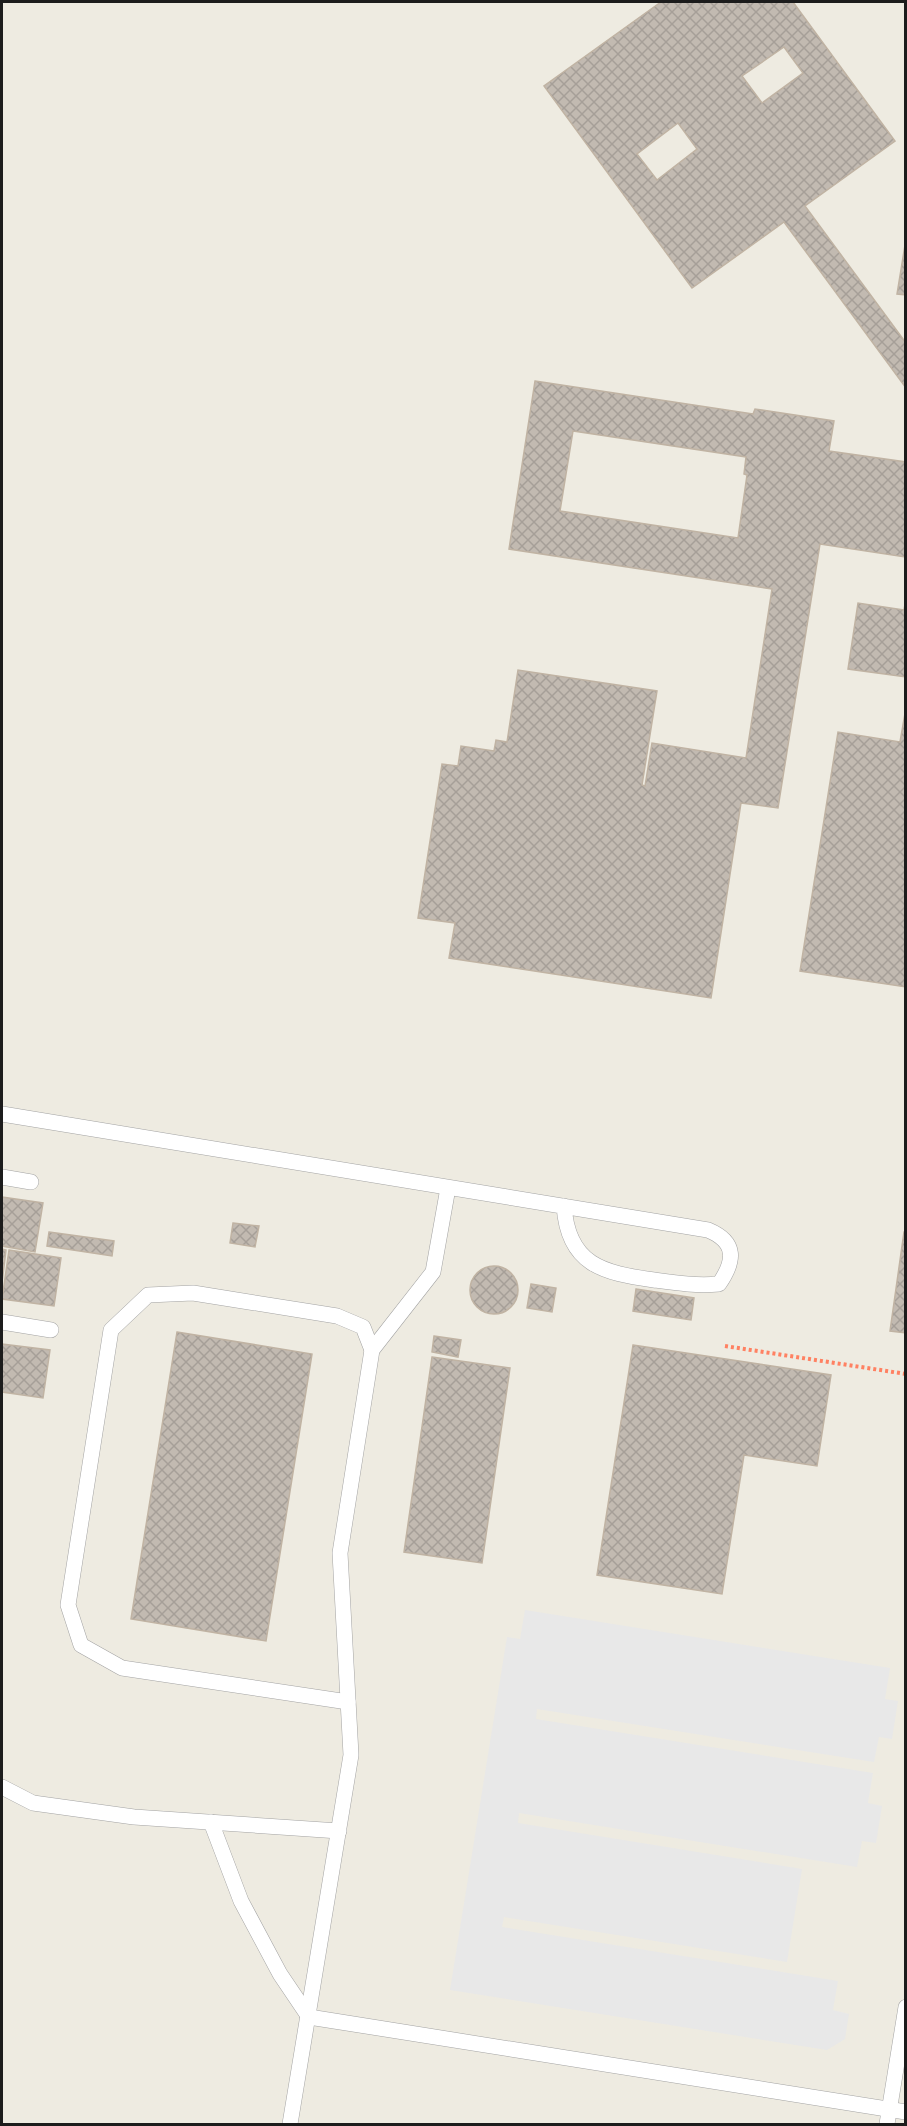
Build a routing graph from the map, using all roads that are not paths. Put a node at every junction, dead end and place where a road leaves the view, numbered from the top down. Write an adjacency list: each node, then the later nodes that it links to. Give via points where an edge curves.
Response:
1 (2, 1114): 4 (lane)
2 (2, 1177): 3 (lane)
3 (31, 1182)
4 (448, 1188): 5 (lane); 8 (lane, via 433,1272)
5 (564, 1206): 5 (lane, via 708,1230 722,1236 731,1252 729,1270 719,1284 699,1286 613,1275 593,1266 572,1243)
6 (2, 1322): 7 (lane)
7 (51, 1330)
8 (372, 1350): 9 (lane, via 340,1553); 9 (lane, via 363,1327 336,1316 193,1293 148,1294 111,1330 68,1605 81,1645 122,1668)
9 (348, 1702): 12 (lane, via 351,1755)
10 (2, 1787): 11 (lane, via 33,1803 134,1817)
11 (211, 1822): 12 (lane); 14 (lane, via 241,1901 280,1974)
12 (339, 1831): 14 (lane)
13 (906, 2007): 16 (lane)
14 (309, 2017): 16 (lane); 17 (lane)
15 (906, 2112): 16 (lane)
16 (888, 2117)
17 (290, 2124)

